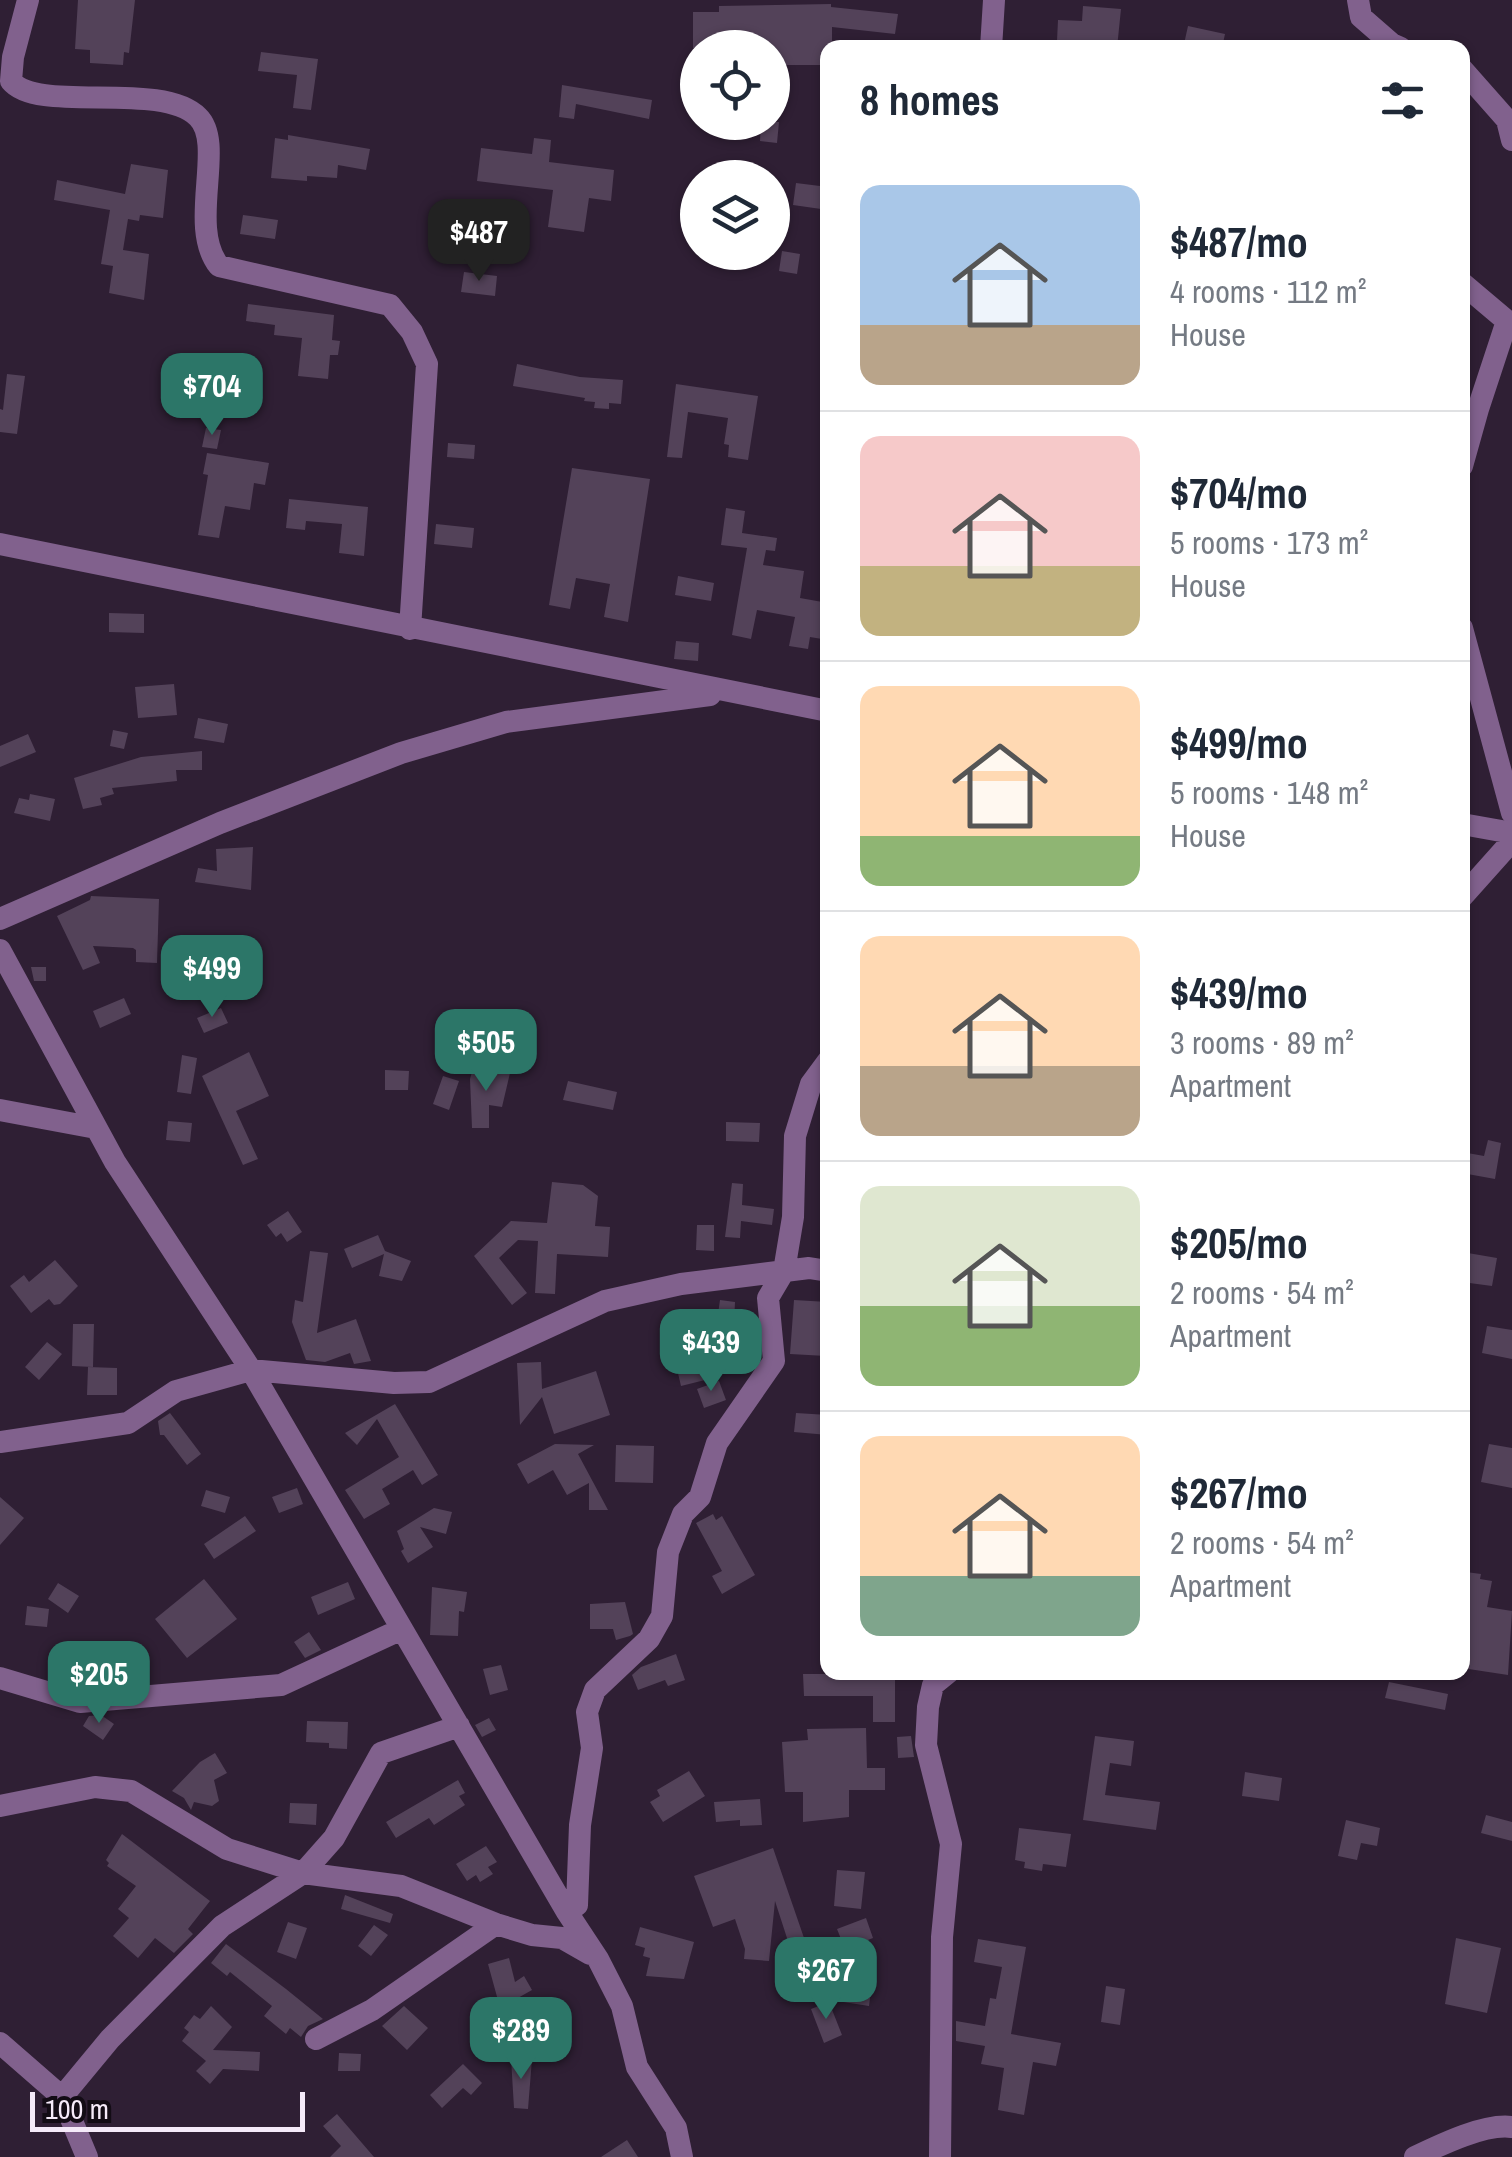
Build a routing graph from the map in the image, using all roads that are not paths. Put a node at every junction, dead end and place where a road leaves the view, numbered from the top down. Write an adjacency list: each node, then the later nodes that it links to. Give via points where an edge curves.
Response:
1 (28, 0): 12 (street, via 13,57 12,81 19,90 176,105 199,117 208,138 205,240 220,266 390,305 412,332 427,364)
2 (994, 0): 4 (street)
3 (1358, 0): 5 (street, via 1361,17)
4 (992, 40)
5 (1387, 40)
6 (1470, 79): 7 (street)
7 (1510, 123)
8 (1470, 288): 9 (street)
9 (1510, 316): 10 (street)
10 (1470, 410)
11 (0, 544): 12 (street)
12 (410, 629): 14 (street)
13 (1470, 658): 16 (street)
14 (733, 692): 15 (street); 20 (street, via 506,722 401,753)
15 (820, 709)
16 (1512, 814)
17 (1470, 826): 18 (street)
18 (1512, 837): 19 (street)
19 (1470, 887)
20 (0, 919)
21 (3, 962): 24 (street)
22 (820, 1072): 26 (street, via 794,1136)
23 (0, 1110): 24 (street)
24 (96, 1128): 27 (street)
25 (820, 1270): 26 (street)
26 (784, 1271): 27 (street, via 605,1301 429,1382); 35 (street, via 768,1298 774,1362 717,1444 700,1497 683,1514 668,1552 662,1616 649,1638 595,1690 586,1712 592,1748 577,1905)
27 (252, 1370): 28 (street, via 176,1391 128,1424); 29 (street)
28 (0, 1442)
29 (402, 1628): 30 (street, via 281,1685 80,1702); 32 (street)
30 (0, 1678)
31 (940, 1680): 44 (street, via 928,1707 926,1746 951,1844 942,1937)
32 (459, 1726): 34 (street, via 381,1753 334,1838); 35 (street)
33 (0, 1806): 34 (street, via 95,1787 131,1791 227,1849)
34 (303, 1873): 36 (street, via 401,1886); 40 (street, via 222,1926)
35 (567, 1912): 37 (street)
36 (496, 1924): 37 (street, via 562,1938); 38 (street, via 372,2010)
37 (598, 1958): 43 (street, via 622,2006 637,2067 676,2128)
38 (316, 2039)
39 (0, 2043): 40 (street)
40 (62, 2097): 42 (street)
41 (1512, 2126): 45 (street)
42 (87, 2157)
43 (682, 2157)
44 (940, 2157)
45 (1415, 2157)

